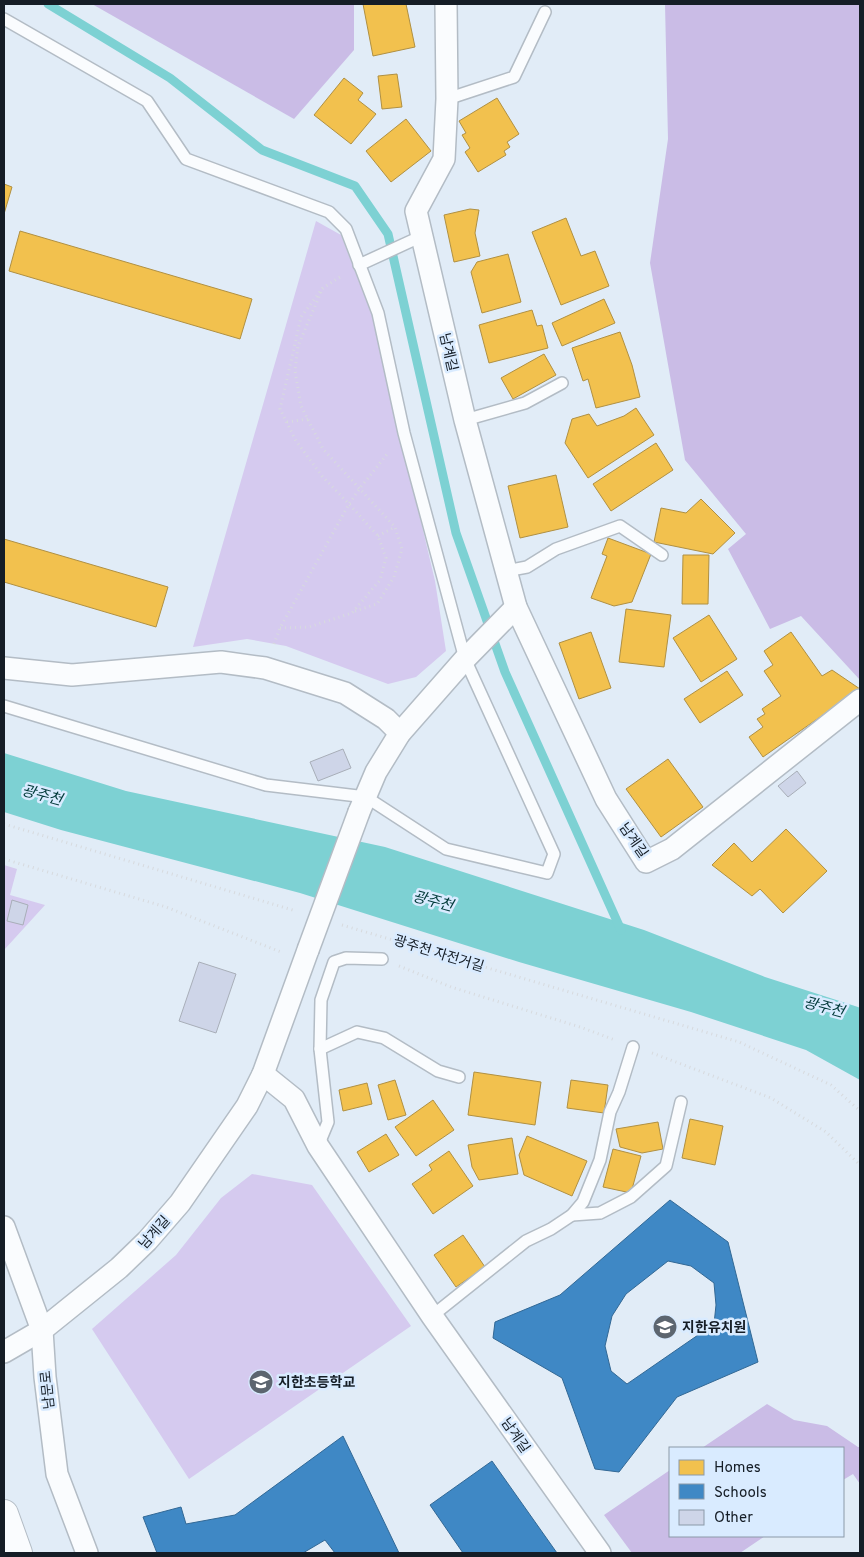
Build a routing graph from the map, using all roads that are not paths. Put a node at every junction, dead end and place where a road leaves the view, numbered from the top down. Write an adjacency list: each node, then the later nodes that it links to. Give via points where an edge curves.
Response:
1 (446, 4): 4 (street, 남계길)
2 (545, 12): 4 (lane, via 514,77)
3 (4, 19): 6 (lane, via 147,100 186,159 329,212 346,229)
4 (448, 99): 5 (street, 남계길, via 444,159 416,211)
5 (413, 240): 6 (lane); 8 (street, 남계길)
6 (362, 263): 12 (lane, via 378,313 404,433)
7 (562, 383): 8 (lane, via 525,402)
8 (464, 420): 10 (street, 남계길)
9 (662, 555): 10 (lane, via 620,526 556,549 527,568)
10 (506, 571): 11 (street, 남계길)
11 (511, 612): 12 (street, 남계길); 14 (street, 남계길, via 606,799 646,862 672,849)
12 (471, 652): 16 (street, 남계길); 17 (lane, via 554,854 547,873 446,849)
13 (4, 668): 16 (street, via 72,675 221,662 265,668 345,693 386,719)
14 (860, 700)
15 (4, 706): 17 (lane, via 266,785)
16 (400, 733): 17 (street, 남계길, via 376,772)
17 (363, 804): 21 (street, 남계길, bridge)
18 (382, 959): 20 (lane, via 346,958 334,962 321,1000)
19 (633, 1047): 25 (lane, via 610,1112 592,1184)
20 (320, 1048): 22 (lane, via 358,1032 384,1038 438,1071); 24 (lane, via 328,1122)
21 (263, 1074): 24 (street, 남계길, via 294,1099); 28 (street, 남계길, via 247,1106 185,1195 147,1241)
22 (459, 1077)
23 (681, 1102): 25 (lane, via 666,1166 631,1197 600,1213)
24 (318, 1146): 27 (street, 남계길)
25 (572, 1215): 27 (lane, via 526,1241)
26 (4, 1228): 28 (street, 남문로)
27 (432, 1316): 33 (street, 남계길)
28 (42, 1330): 29 (street, 남계길); 32 (street, 남문로, via 57,1474)
29 (4, 1352)
30 (4, 1514): 31 (main road)
31 (18, 1553)
32 (86, 1553)
33 (600, 1553)

